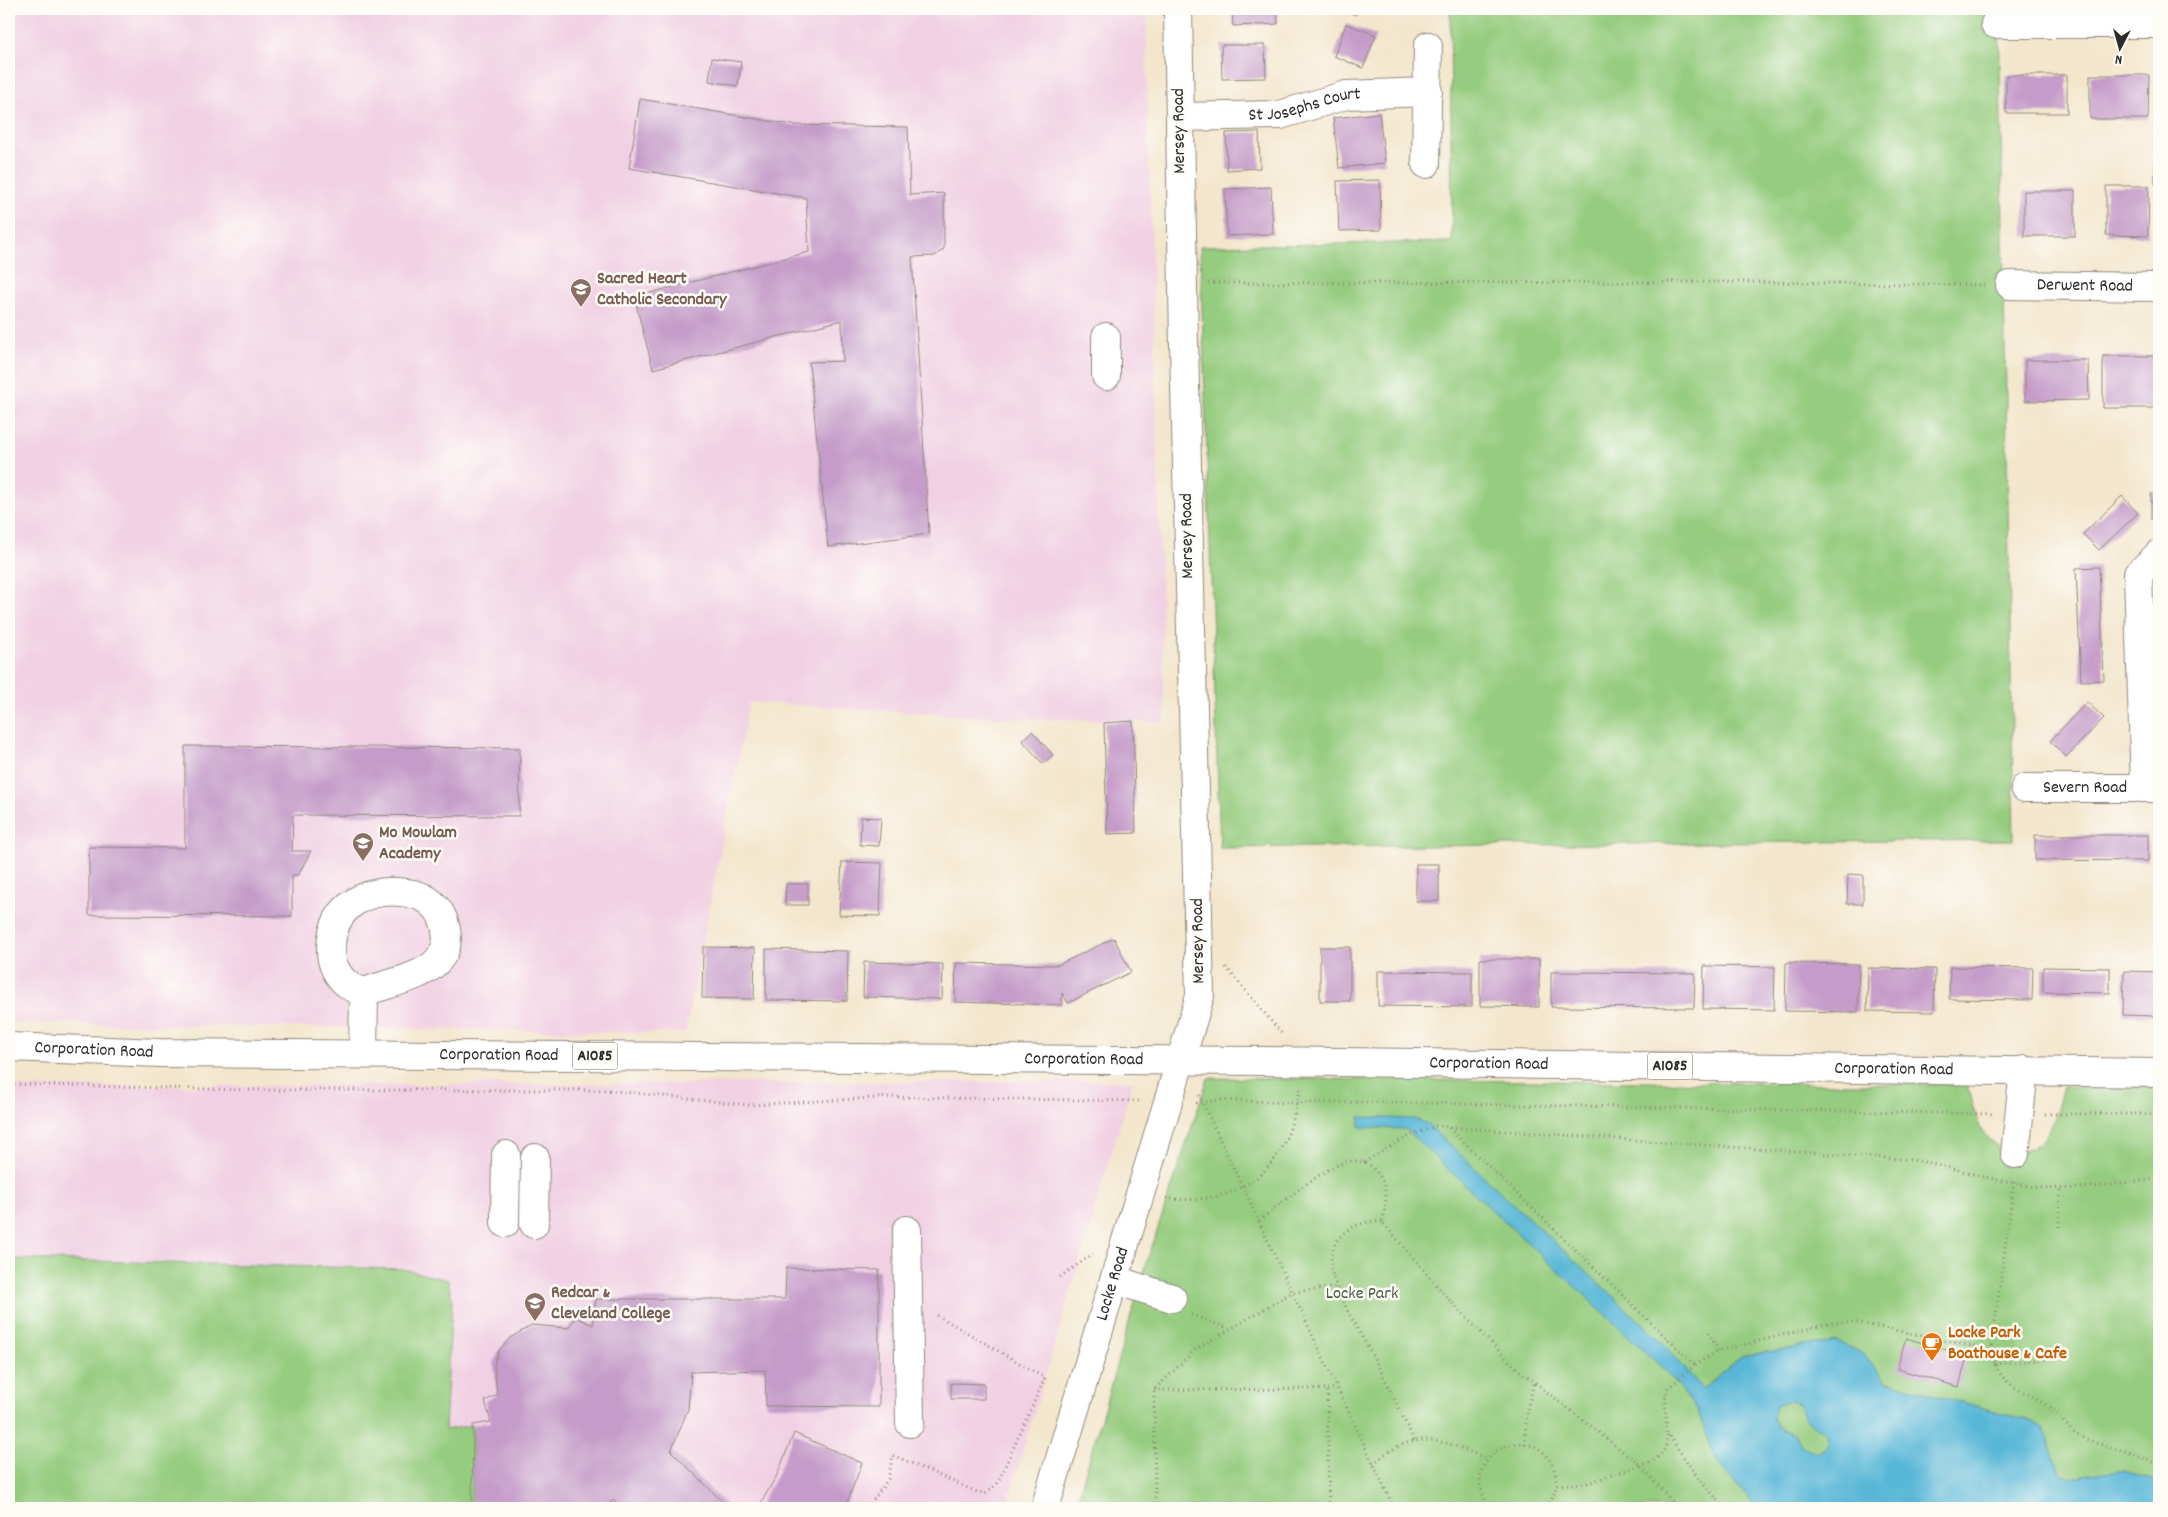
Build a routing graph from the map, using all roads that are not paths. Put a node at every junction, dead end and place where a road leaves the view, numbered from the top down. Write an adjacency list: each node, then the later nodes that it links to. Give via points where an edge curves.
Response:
1 (1178, 9): 6 (street, Mersey Road)
2 (1996, 24): 3 (street)
3 (2159, 24)
4 (1428, 46): 5 (street)
5 (1428, 92): 6 (street, St Josephs Court, via 1346,95 1280,115); 7 (street)
6 (1180, 117): 18 (street, Mersey Road, via 1200,996)
7 (1426, 164)
8 (2010, 285): 9 (street, Derwent Road)
9 (2159, 287)
10 (1106, 337): 11 (street)
11 (1106, 376)
12 (2159, 554): 14 (street, Severn Road, via 2138,574)
13 (2025, 788): 14 (street, Severn Road)
14 (2152, 788)
15 (364, 992): 17 (street)
16 (9, 1047): 17 (street, Corporation Road / A1085, via 160,1053)
17 (364, 1054): 18 (street, Corporation Road / A1085)
18 (1181, 1060): 19 (street, Corporation Road / A1085); 27 (street, Locke Road)
19 (2024, 1070): 20 (street, Corporation Road / A1085); 21 (street)
20 (2159, 1073)
21 (2015, 1154)
22 (506, 1155): 24 (street)
23 (535, 1158): 25 (street)
24 (505, 1223)
25 (534, 1224)
26 (907, 1230): 29 (street)
27 (1115, 1280): 28 (street); 30 (street, Locke Road)
28 (1172, 1298)
29 (910, 1422)
30 (1045, 1508)

